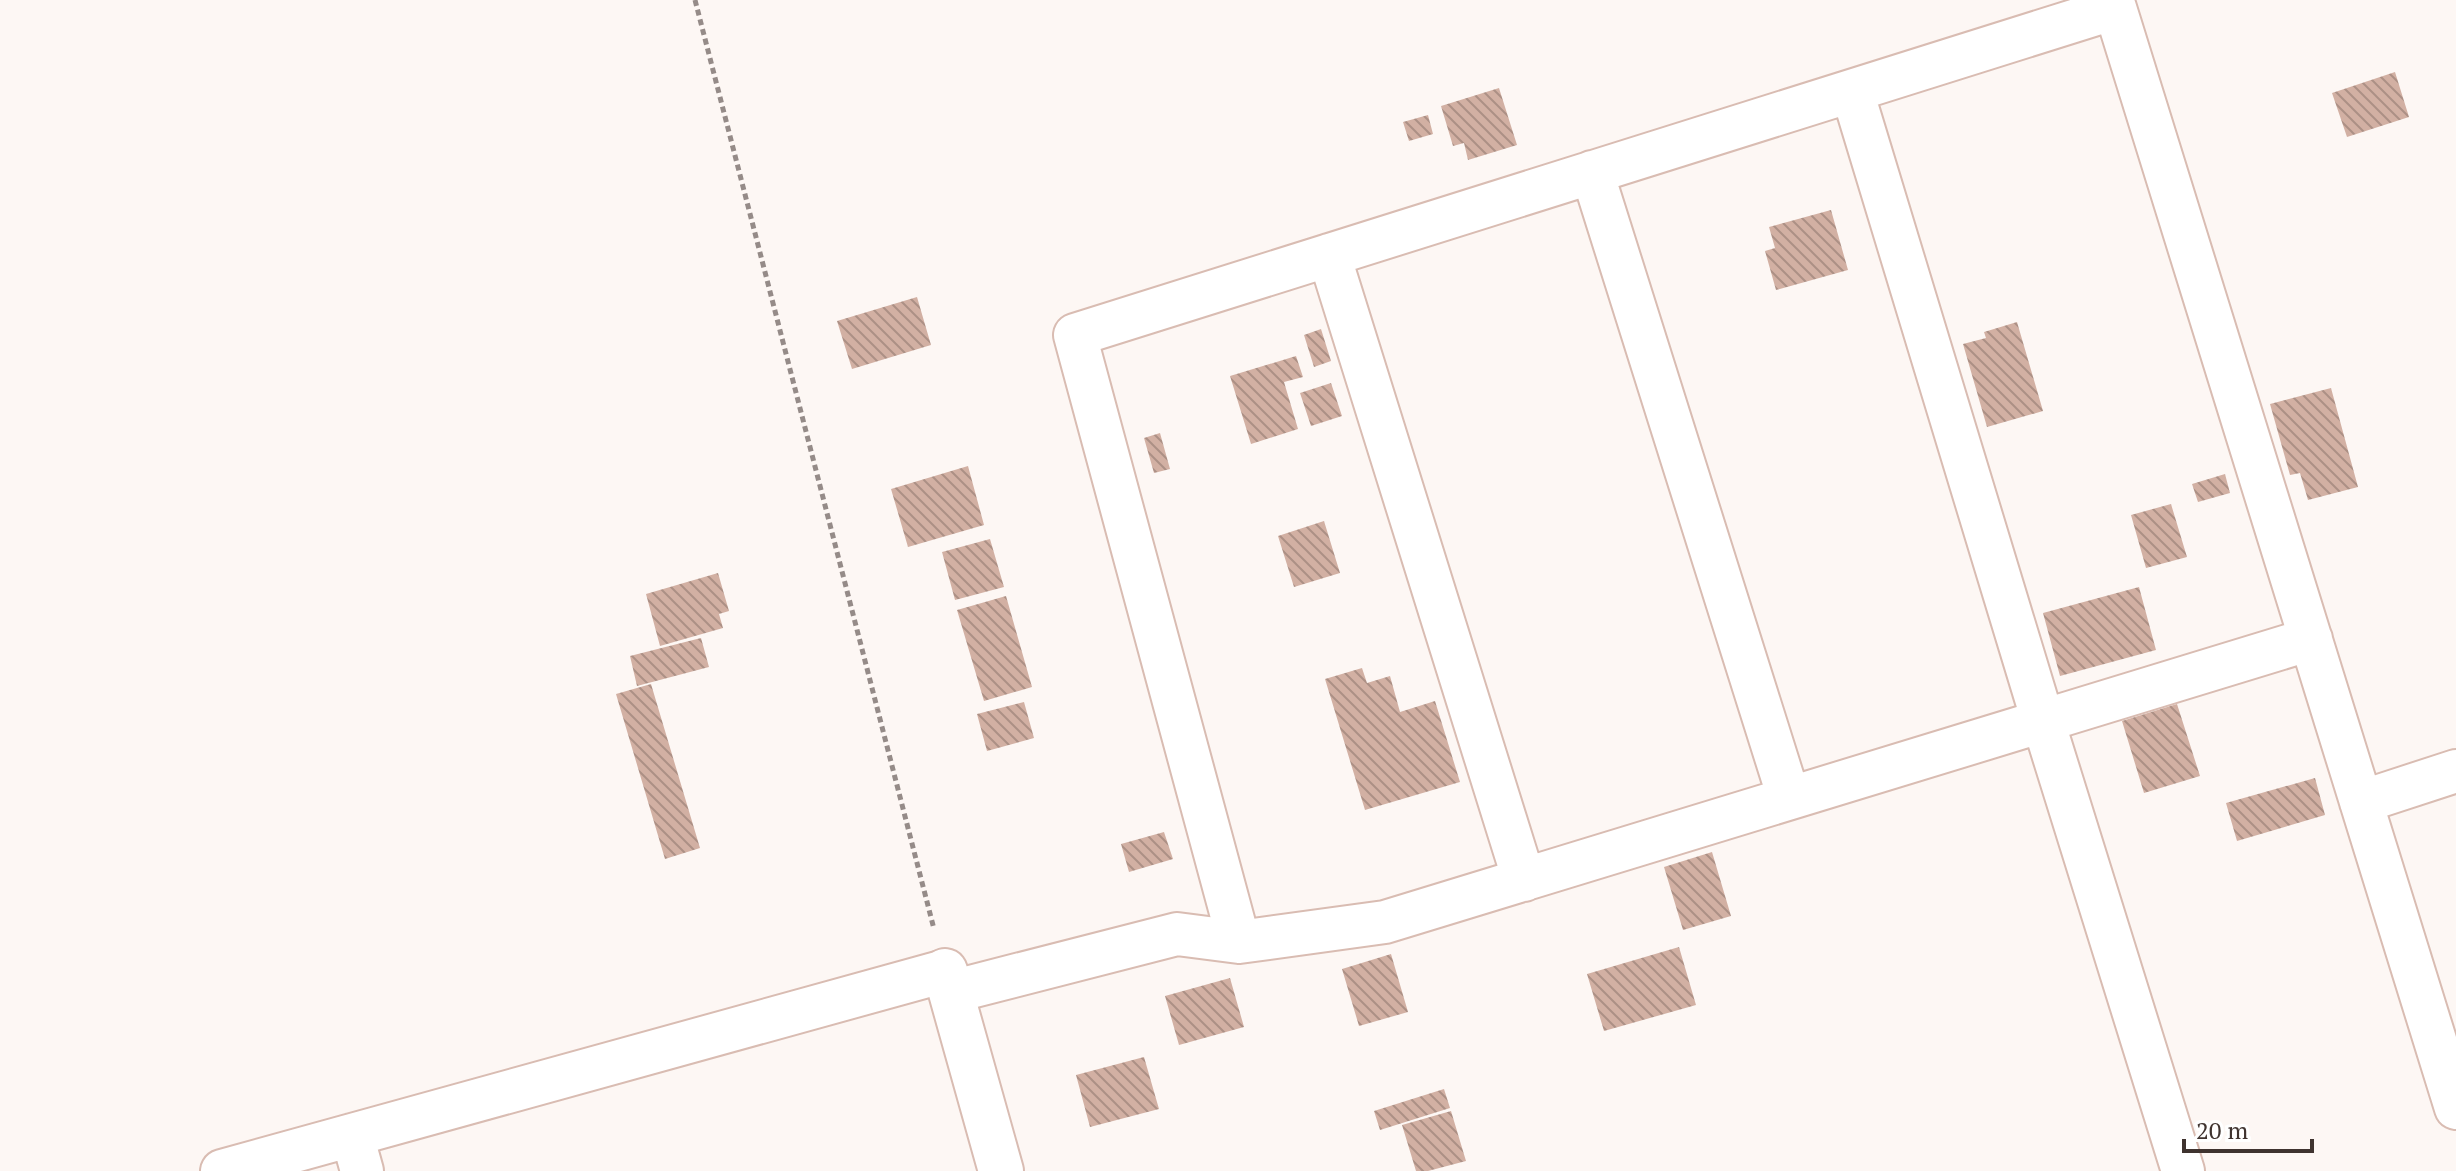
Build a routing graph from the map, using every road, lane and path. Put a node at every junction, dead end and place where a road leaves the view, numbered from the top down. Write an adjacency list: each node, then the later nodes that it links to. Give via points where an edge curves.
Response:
1 (695, 0): 12 (path)
2 (1852, 91): 3 (street); 5 (street, via 2115,8); 6 (street)
3 (1592, 172): 4 (street); 8 (street)
4 (1329, 255): 10 (street); 11 (street, via 1075,335)
5 (2311, 639): 6 (street); 9 (street)
6 (2043, 721): 8 (street); 17 (street)
7 (2456, 771): 9 (street)
8 (1789, 798): 10 (street)
9 (2361, 802): 13 (street)
10 (1524, 880): 11 (street, via 1385,922)
11 (1239, 942): 12 (street, via 1177,934)
12 (948, 981): 14 (street); 16 (street)
13 (2456, 1108)
14 (357, 1153): 15 (street)
15 (222, 1171)
16 (1001, 1171)
17 (2183, 1171)

